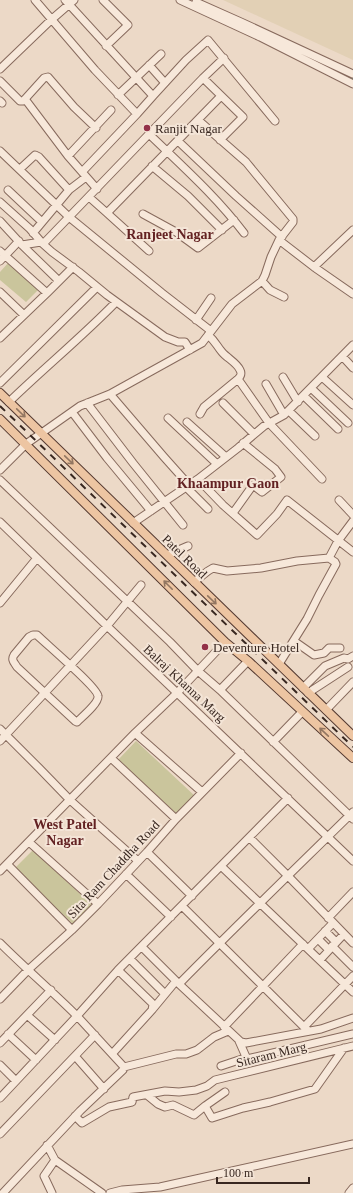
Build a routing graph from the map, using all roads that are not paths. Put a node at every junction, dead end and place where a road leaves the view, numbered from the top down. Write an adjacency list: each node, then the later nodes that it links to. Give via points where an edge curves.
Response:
1 (35, 0): 6 (street)
2 (103, 0): 7 (street, via 128,25)
3 (180, 0): 17 (street)
4 (190, 0): 12 (street)
5 (69, 2): 6 (street); 7 (street)
6 (51, 20): 11 (street); 18 (street)
7 (106, 46): 13 (street)
8 (161, 54): 10 (street)
9 (224, 58): 14 (street); 16 (street, via 208,40); 25 (street)
10 (149, 65): 13 (street); 16 (street)
11 (0, 69)
12 (353, 74)
13 (136, 78): 18 (street); 19 (street)
14 (203, 78): 20 (street); 27 (street)
15 (0, 81): 21 (street, via 20,101)
16 (165, 83): 19 (street)
17 (353, 84)
18 (118, 95): 23 (street)
19 (153, 96): 23 (street)
20 (221, 96): 24 (street); 28 (street, via 243,117)
21 (25, 99): 26 (street, via 44,78 48,78); 32 (street)
22 (111, 110): 26 (street)
23 (137, 114): 35 (street)
24 (198, 120): 28 (street); 29 (street)
25 (275, 121)
26 (96, 128): 32 (street)
27 (149, 134): 31 (street); 36 (street)
28 (220, 140): 52 (street, via 246,162 293,221)
29 (178, 141): 31 (street); 52 (street)
30 (0, 150): 34 (street)
31 (167, 152): 33 (street); 45 (street, via 208,190)
32 (68, 156): 35 (street)
33 (152, 166): 42 (street); 48 (street, via 188,196)
34 (20, 169): 38 (street, via 35,155); 41 (street)
35 (84, 174): 36 (street); 38 (street)
36 (96, 189): 39 (street)
37 (8, 190): 47 (street)
38 (69, 190): 41 (street)
39 (89, 197): 42 (street); 44 (street)
40 (0, 202): 50 (street)
41 (57, 205): 44 (street); 47 (street)
42 (107, 213): 55 (street)
43 (144, 214): 48 (street, via 198,248)
44 (69, 217): 54 (street); 69 (street)
45 (234, 220): 48 (street); 51 (street)
46 (0, 221): 53 (street)
47 (42, 222): 50 (street)
48 (222, 230)
49 (353, 230): 57 (street)
50 (33, 232): 54 (street)
51 (244, 233)
52 (280, 238): 57 (street); 60 (street)
53 (20, 243): 54 (street); 56 (street); 59 (street)
54 (42, 243): 58 (street)
55 (149, 251)
56 (2, 256): 63 (street)
57 (314, 267): 64 (street)
58 (73, 268): 59 (street); 61 (street)
59 (59, 281): 63 (street)
60 (262, 281): 65 (street, via 270,290); 71 (street, via 232,304)
61 (97, 287): 67 (street); 79 (street)
62 (0, 292): 68 (street)
63 (47, 293): 68 (street)
64 (353, 294)
65 (284, 297)
66 (211, 298): 69 (street)
67 (116, 302): 73 (street, via 165,337 185,342); 85 (street)
68 (24, 315): 70 (street)
69 (196, 320): 71 (street)
70 (2, 333)
71 (210, 333): 73 (street, via 202,343); 78 (street, via 222,352 240,370)
72 (353, 345): 74 (street)
73 (190, 350): 83 (street)
74 (342, 356): 75 (street); 77 (street)
75 (353, 368)
76 (283, 377): 86 (street)
77 (322, 377): 81 (street); 89 (street)
78 (238, 379): 92 (street, via 204,407); 96 (street)
79 (0, 383)
80 (266, 384): 91 (street)
81 (311, 388): 84 (street); 97 (street)
82 (0, 393): 85 (main road, Patel Road)
83 (110, 394): 87 (street); 110 (street)
84 (304, 396): 86 (street); 98 (street)
85 (9, 402): 99 (main road, Patel Road, one-way to 99)
86 (298, 402): 91 (street)
87 (87, 403): 90 (street); 112 (street)
88 (223, 403): 100 (street)
89 (353, 405)
90 (72, 412): 99 (street); 114 (street)
91 (287, 413): 96 (street); 101 (street)
92 (200, 414)
93 (168, 418): 105 (street)
94 (0, 419): 103 (main road)
95 (187, 422): 104 (street)
96 (270, 423): 100 (street); 108 (street)
97 (348, 424)
98 (338, 429)
99 (41, 433): 103 (street); 119 (main road, Patel Road, one-way to 119)
100 (254, 434): 102 (street)
101 (315, 436)
102 (243, 443): 104 (street); 115 (street, via 281,477 262,492 253,485)
103 (26, 444): 106 (street); 133 (main road, one-way to 103)
104 (226, 457): 105 (street)
105 (217, 464): 107 (street)
106 (0, 470)
107 (198, 478): 110 (street); 115 (street)
108 (322, 479)
109 (0, 480): 129 (street)
110 (188, 486): 112 (street); 113 (street)
111 (339, 500): 116 (street)
112 (164, 502): 114 (street); 120 (street)
113 (208, 509)
114 (151, 510): 119 (street)
115 (233, 514): 121 (street, via 257,535 287,500)
116 (353, 515)
117 (353, 521): 121 (street)
118 (0, 522): 125 (street, Balraj Khanna Marg)
119 (133, 523): 124 (main road, Patel Road)
120 (183, 525)
121 (338, 541): 123 (street); 126 (street)
122 (188, 546): 124 (street)
123 (353, 552)
124 (167, 556): 127 (main road, Patel Road)
125 (37, 558): 130 (street); 131 (street, Balraj Khanna Marg)
126 (329, 558): 127 (street, via 228,571 213,568); 132 (street, via 336,564)
127 (194, 582): 137 (main road, Patel Road, one-way to 137)
128 (141, 585): 129 (street)
129 (127, 601): 131 (street); 140 (street)
130 (0, 603)
131 (106, 626): 138 (street); 145 (street, Balraj Khanna Marg)
132 (294, 641): 134 (street, via 314,655 324,653 329,648); 137 (street)
133 (225, 642): 136 (main road); 140 (street)
134 (340, 648)
135 (353, 656): 143 (street, via 326,666)
136 (248, 661): 142 (street); 147 (main road)
137 (279, 664): 143 (main road, Patel Road)
138 (70, 666): 144 (street); 144 (street, via 98,694 95,704 76,722); 144 (street, via 37,635 29,637 12,658 17,667)
139 (348, 667): 143 (street)
140 (198, 671): 142 (street); 145 (street)
141 (353, 682): 146 (street)
142 (220, 690): 153 (street)
143 (306, 690): 146 (main road, Patel Road)
144 (45, 693): 150 (street)
145 (177, 693): 149 (street); 154 (street, Balraj Khanna Marg)
146 (326, 710): 151 (main road, Patel Road)
147 (302, 712): 153 (street); 156 (main road, one-way to 147)
148 (0, 730): 150 (street)
149 (135, 733): 155 (street); 157 (street)
150 (6, 735): 152 (street); 159 (street)
151 (353, 735)
152 (0, 741)
153 (273, 742): 160 (street)
154 (240, 753): 157 (street, Sita Ram Chaddha Road); 158 (street, Balraj Khanna Marg)
155 (111, 758): 159 (street); 161 (street)
156 (353, 758)
157 (202, 792): 161 (street, Sita Ram Chaddha Road)
158 (288, 798): 162 (street, Balraj Khanna Marg); 163 (street)
159 (70, 800): 164 (street); 166 (street)
160 (352, 816): 162 (street)
161 (176, 819): 165 (street, Sita Ram Chaddha Road)
162 (328, 837): 167 (street, Balraj Khanna Marg); 172 (street)
163 (250, 838): 169 (street); 172 (street)
164 (29, 842): 168 (street); 176 (street)
165 (147, 852): 166 (street, Sita Ram Chaddha Road); 174 (street)
166 (138, 861): 171 (street, Sita Ram Chaddha Road)
167 (353, 861)
168 (7, 864): 170 (street); 180 (street)
169 (221, 866): 174 (street); 175 (street)
170 (0, 871)
171 (126, 874): 176 (street, Sita Ram Chaddha Road); 178 (street)
172 (288, 876): 175 (street); 179 (street)
173 (353, 892): 179 (street)
174 (192, 896): 177 (street)
175 (259, 903): 186 (street); 189 (street)
176 (98, 904): 180 (street, Sita Ram Chaddha Road)
177 (182, 906): 178 (street); 186 (street)
178 (171, 917): 188 (street)
179 (331, 920): 181 (street); 182 (street)
180 (72, 930): 193 (street, Sita Ram Chaddha Road)
181 (325, 931): 183 (street); 187 (street)
182 (344, 934): 185 (street); 187 (street)
183 (318, 939): 187 (street); 189 (street)
184 (0, 943): 193 (street)
185 (353, 943)
186 (219, 944): 196 (street); 198 (street)
187 (332, 946): 191 (street); 192 (street)
188 (142, 947): 190 (street); 196 (street)
189 (306, 947): 191 (street); 198 (street)
190 (130, 959): 194 (street); 201 (street)
191 (320, 960): 197 (street)
192 (353, 967)
193 (28, 970): 199 (street); 202 (street, Sita Ram Chaddha Road)
194 (118, 970): 203 (street, via 152,1002); 205 (street)
195 (353, 976): 197 (street)
196 (177, 983): 201 (street); 207 (street)
197 (345, 984): 200 (street); 208 (street)
198 (263, 986): 207 (street); 208 (street)
199 (51, 990): 204 (street); 205 (street)
200 (353, 992)
201 (165, 994): 203 (street)
202 (0, 999)
203 (152, 1010): 217 (street)
204 (27, 1015): 209 (street); 212 (street)
205 (77, 1016): 211 (street); 212 (street)
206 (353, 1018): 208 (street, via 320,1029)
207 (226, 1029): 213 (street); 223 (street, via 197,1050)
208 (306, 1029): 213 (street, via 246,1043)
209 (8, 1034): 214 (street); 220 (street)
210 (353, 1034): 219 (street)
211 (95, 1035): 217 (street); 218 (street)
212 (55, 1040): 220 (street)
213 (239, 1041): 219 (street)
214 (0, 1043)
215 (353, 1046): 216 (street, Sitaram Marg)
216 (344, 1048): 227 (street, Sitaram Marg, via 215,1080 196,1090); 229 (street, via 315,1089 212,1118)
217 (112, 1054): 223 (street)
218 (75, 1056): 225 (street); 231 (street)
219 (247, 1059): 222 (street)
220 (36, 1060): 224 (street)
221 (0, 1065): 224 (street)
222 (221, 1066)
223 (124, 1067): 225 (street)
224 (16, 1081): 228 (street)
225 (104, 1089): 230 (street)
226 (225, 1092): 229 (street)
227 (147, 1094): 229 (street, via 158,1104 165,1107 172,1105 194,1115); 230 (street, via 133,1097 132,1102 109,1107 82,1123)
228 (0, 1098)
229 (206, 1106)
230 (75, 1116): 233 (street)
231 (0, 1134)
232 (353, 1144): 239 (street, via 160,1187)
233 (48, 1145): 234 (street); 236 (street)
234 (55, 1160): 237 (street, via 44,1176); 238 (street)
235 (353, 1188): 240 (street)
236 (2, 1193)
237 (52, 1193)
238 (102, 1193)
239 (110, 1193)
240 (349, 1193)

